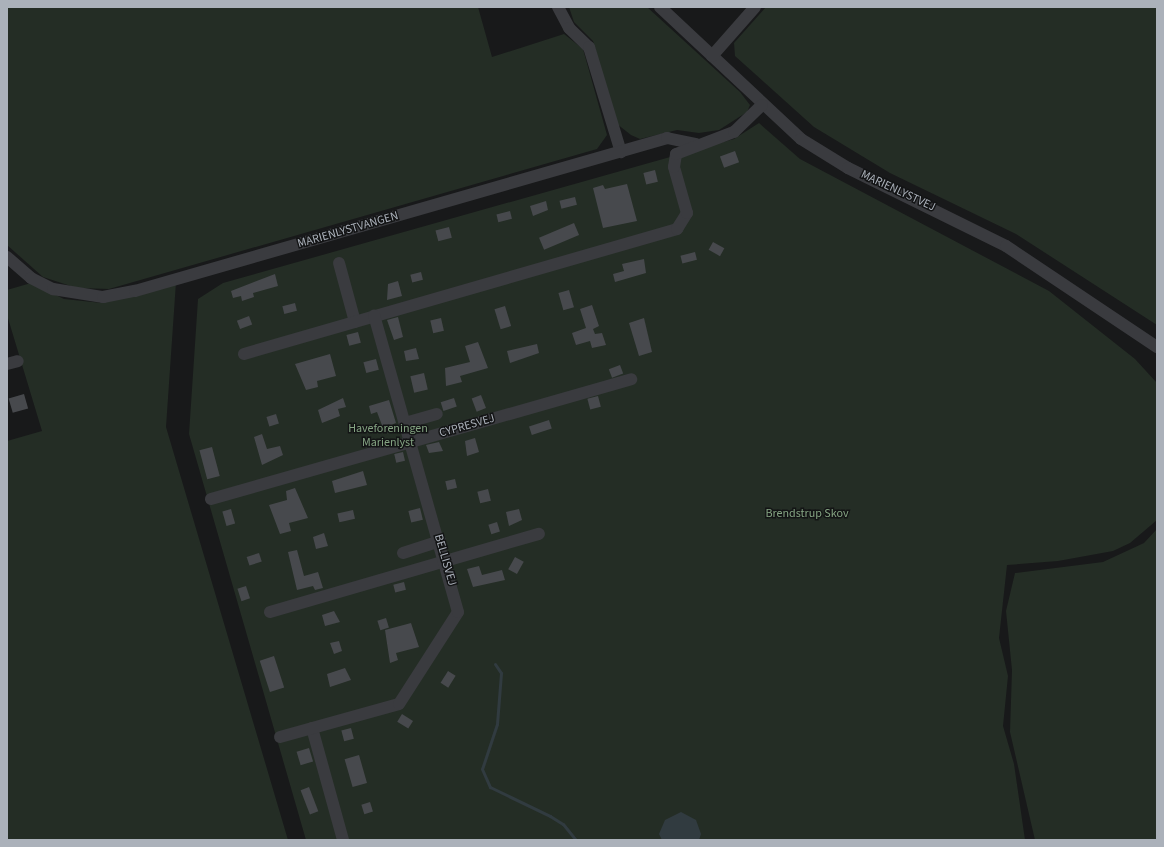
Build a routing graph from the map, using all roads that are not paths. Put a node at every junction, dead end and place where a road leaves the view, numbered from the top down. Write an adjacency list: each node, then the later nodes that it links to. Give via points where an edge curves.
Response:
1 (558, 7): 7 (street, via 569,28 589,47)
2 (660, 7): 4 (street, MARIENLYSTVEJ)
3 (755, 7): 4 (street)
4 (712, 56): 5 (street, MARIENLYSTVEJ)
5 (762, 105): 6 (street, via 734,132); 12 (street, MARIENLYSTVEJ, via 825,154 1006,246)
6 (696, 144): 7 (street, MARIENLYSTVANGEN, via 667,138); 10 (street, via 682,149 674,160 686,213 677,229)
7 (621, 152): 8 (street, MARIENLYSTVANGEN, via 135,291 103,297 59,291 31,278)
8 (7, 257)
9 (339, 263): 11 (street)
10 (374, 316): 11 (street); 16 (street, BELLISVEJ)
11 (355, 322): 13 (street)
12 (1157, 347)
13 (244, 354)
14 (630, 379): 17 (street, CYPRESVEJ)
15 (437, 414): 16 (street)
16 (405, 423): 17 (street, BELLISVEJ)
17 (410, 441): 18 (street, CYPRESVEJ); 20 (street, BELLISVEJ)
18 (211, 499)
19 (539, 534): 22 (street)
20 (440, 541): 21 (street); 22 (street, BELLISVEJ)
21 (403, 553)
22 (446, 562): 23 (street); 24 (street, BELLISVEJ, via 458,612 404,700)
23 (270, 612)
24 (312, 728): 25 (street, BELLISVEJ); 26 (street)
25 (280, 737)
26 (343, 840)

